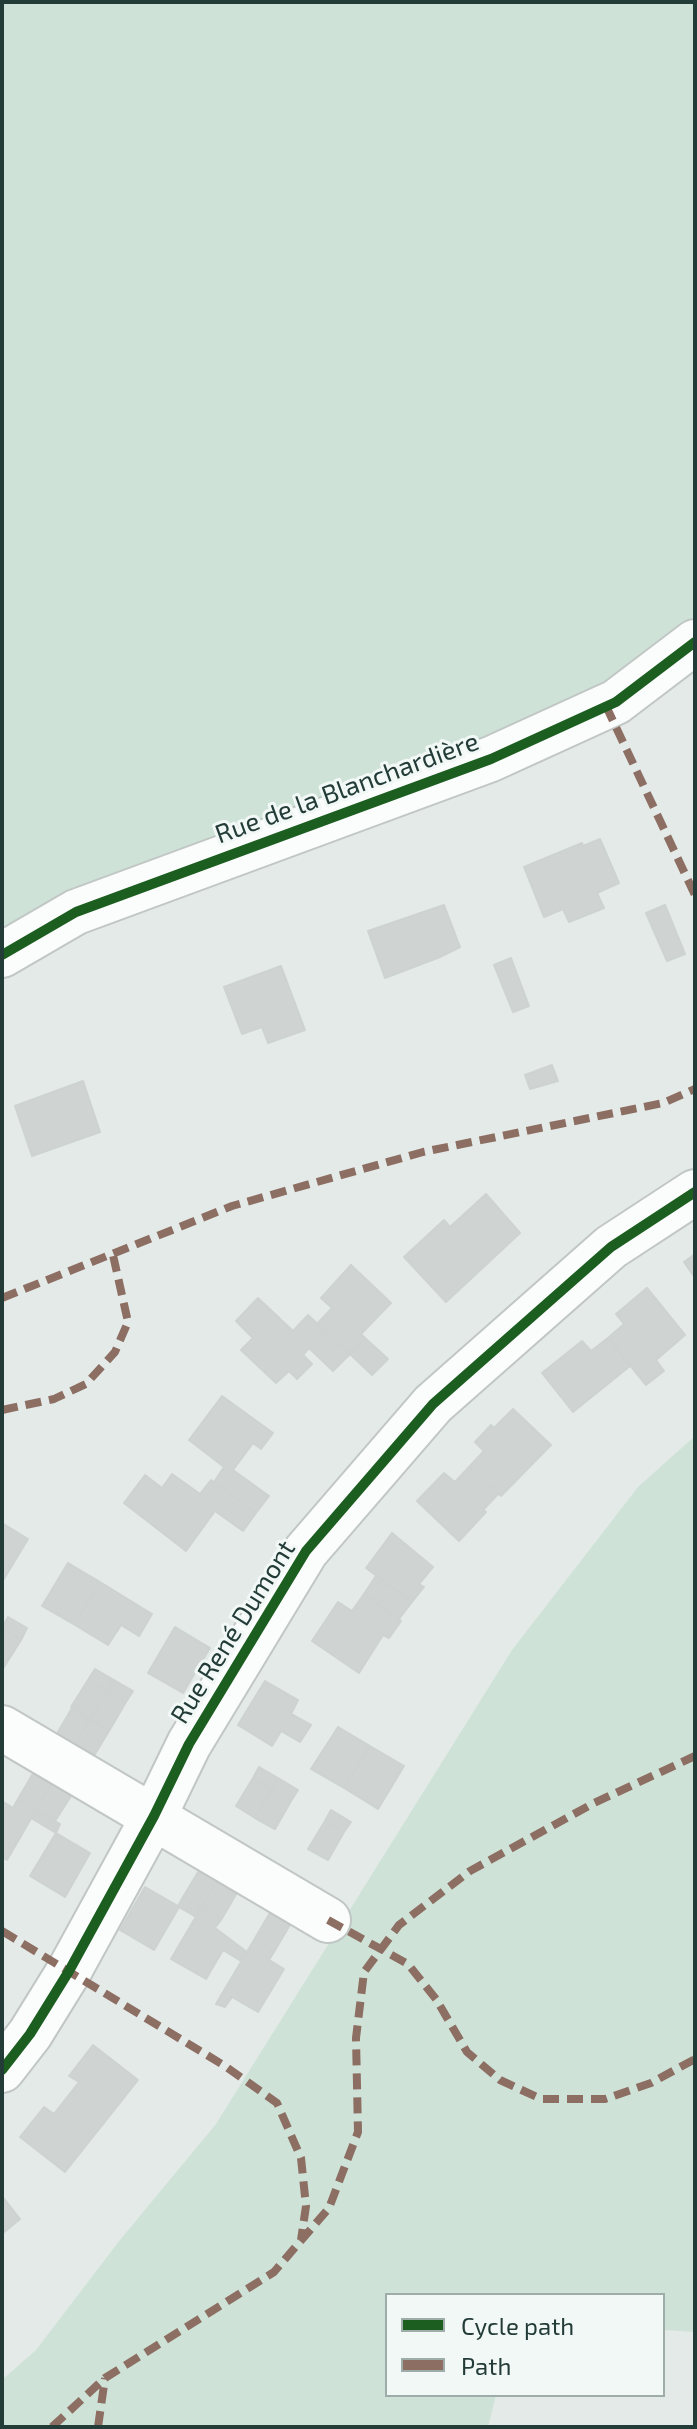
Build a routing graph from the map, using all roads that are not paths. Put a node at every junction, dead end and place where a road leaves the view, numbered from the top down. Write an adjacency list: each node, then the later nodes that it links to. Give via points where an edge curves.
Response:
1 (695, 642): 2 (street, Rue de la Blanchardière, via 616,702 506,752 76,912)
2 (2, 955)
3 (695, 1192): 5 (street, Rue René Dumont, via 611,1247 413,1426 306,1551 189,1744)
4 (2, 1728): 5 (street)
5 (154, 1816): 6 (street); 7 (street, Rue René Dumont, via 61,1983)
6 (328, 1920)
7 (2, 2070)

